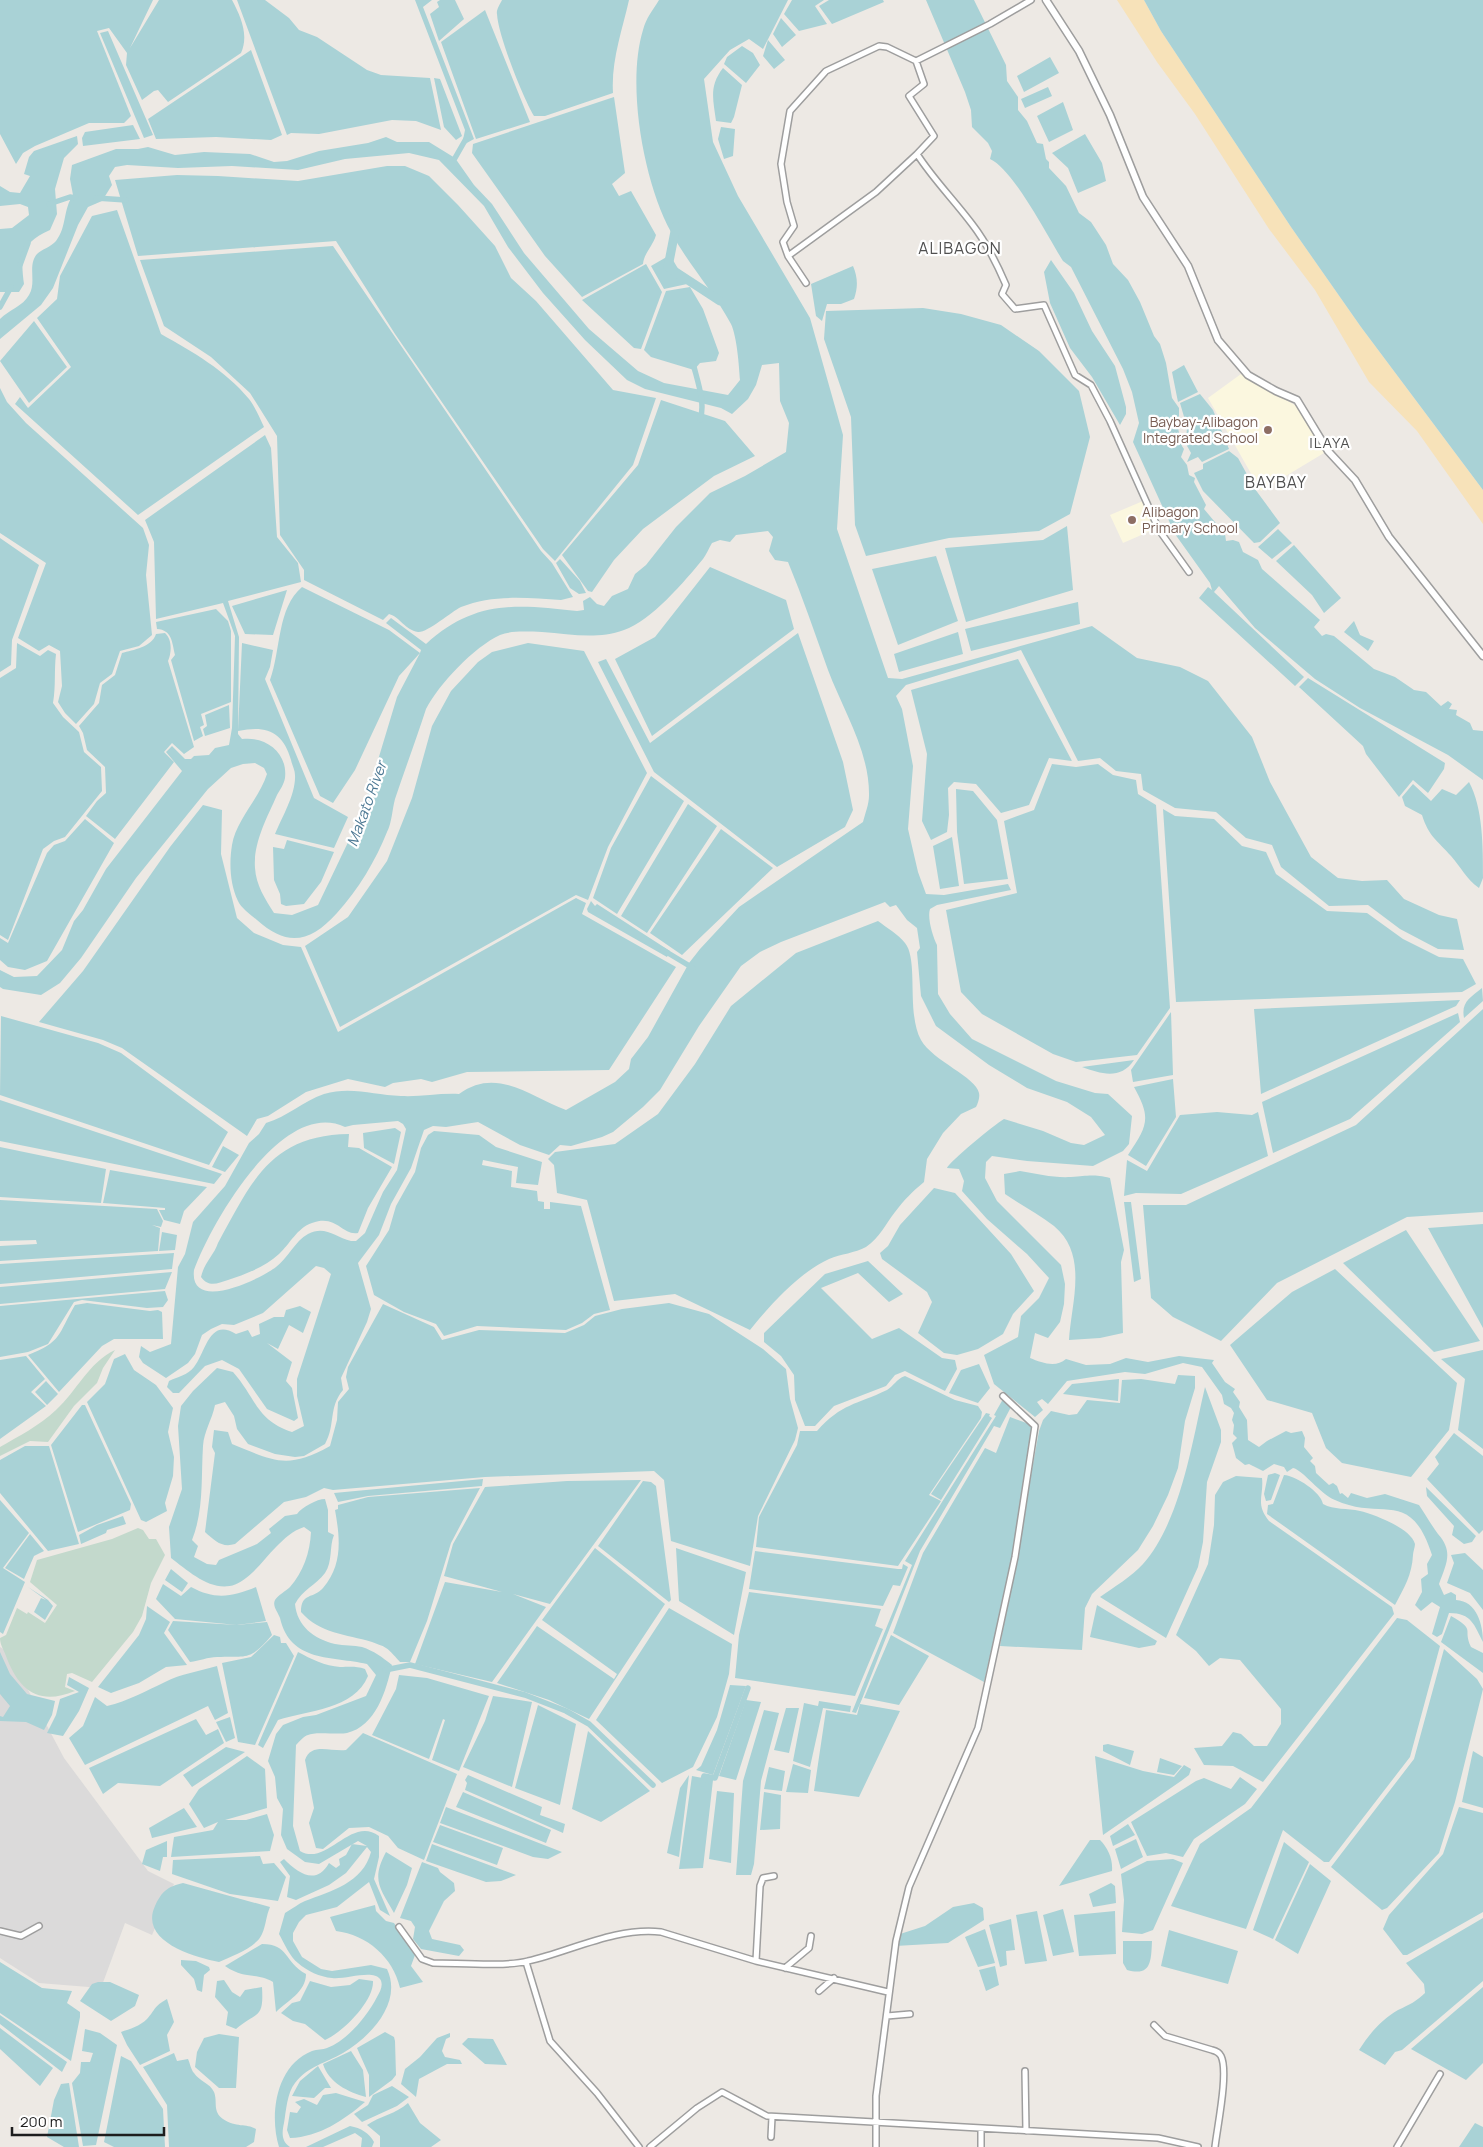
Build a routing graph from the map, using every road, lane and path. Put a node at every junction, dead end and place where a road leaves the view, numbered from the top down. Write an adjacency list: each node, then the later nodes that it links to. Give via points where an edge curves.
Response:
1 (1031, 0): 3 (street, via 931,56)
2 (1046, 0): 8 (street, via 1079,51 1110,114 1143,197 1188,266 1218,340 1248,374 1298,400 1328,451 1355,480 1389,536)
3 (916, 61): 4 (street, via 924,84 909,96 934,136); 5 (street, via 878,46 826,71 790,111 781,164 794,226 783,242)
4 (917, 154): 5 (street, via 876,192); 7 (street, via 973,225 998,267 1006,285 1002,294 1007,301 1015,309 1044,305 1075,375 1091,385 1106,414 1159,530)
5 (788, 256): 6 (street)
6 (806, 283)
7 (1189, 572)
8 (1483, 656)
9 (1003, 1396): 20 (street, via 1033,1422 1036,1429 1015,1556 978,1728 909,1887 892,1956)
10 (774, 1876): 15 (street, via 763,1878 760,1886)
11 (39, 1926): 13 (street, via 21,1936)
12 (399, 1927): 16 (street, via 422,1959 432,1963)
13 (0, 1931)
14 (810, 1936): 17 (street, via 809,1948)
15 (756, 1960): 16 (street, via 703,1943 645,1930 597,1940); 17 (street)
16 (526, 1962): 31 (street, via 550,2041 597,2093)
17 (785, 1968): 18 (street)
18 (834, 1978): 19 (street); 20 (street)
19 (819, 1991)
20 (888, 1992): 22 (street)
21 (910, 2014): 22 (street)
22 (887, 2016): 27 (street, via 876,2096)
23 (1154, 2025): 36 (street, via 1165,2036 1212,2050 1222,2058 1224,2072)
24 (1025, 2071): 29 (street)
25 (1440, 2074): 37 (street)
26 (772, 2116): 27 (street); 30 (street); 32 (street, via 722,2092)
27 (877, 2122): 28 (street); 33 (street)
28 (981, 2128): 29 (street); 34 (street)
29 (1026, 2131): 35 (street, via 1158,2138)
30 (771, 2137)
31 (639, 2147)
32 (650, 2147)
33 (876, 2147)
34 (981, 2147)
35 (1198, 2147)
36 (1215, 2147)
37 (1397, 2147)

